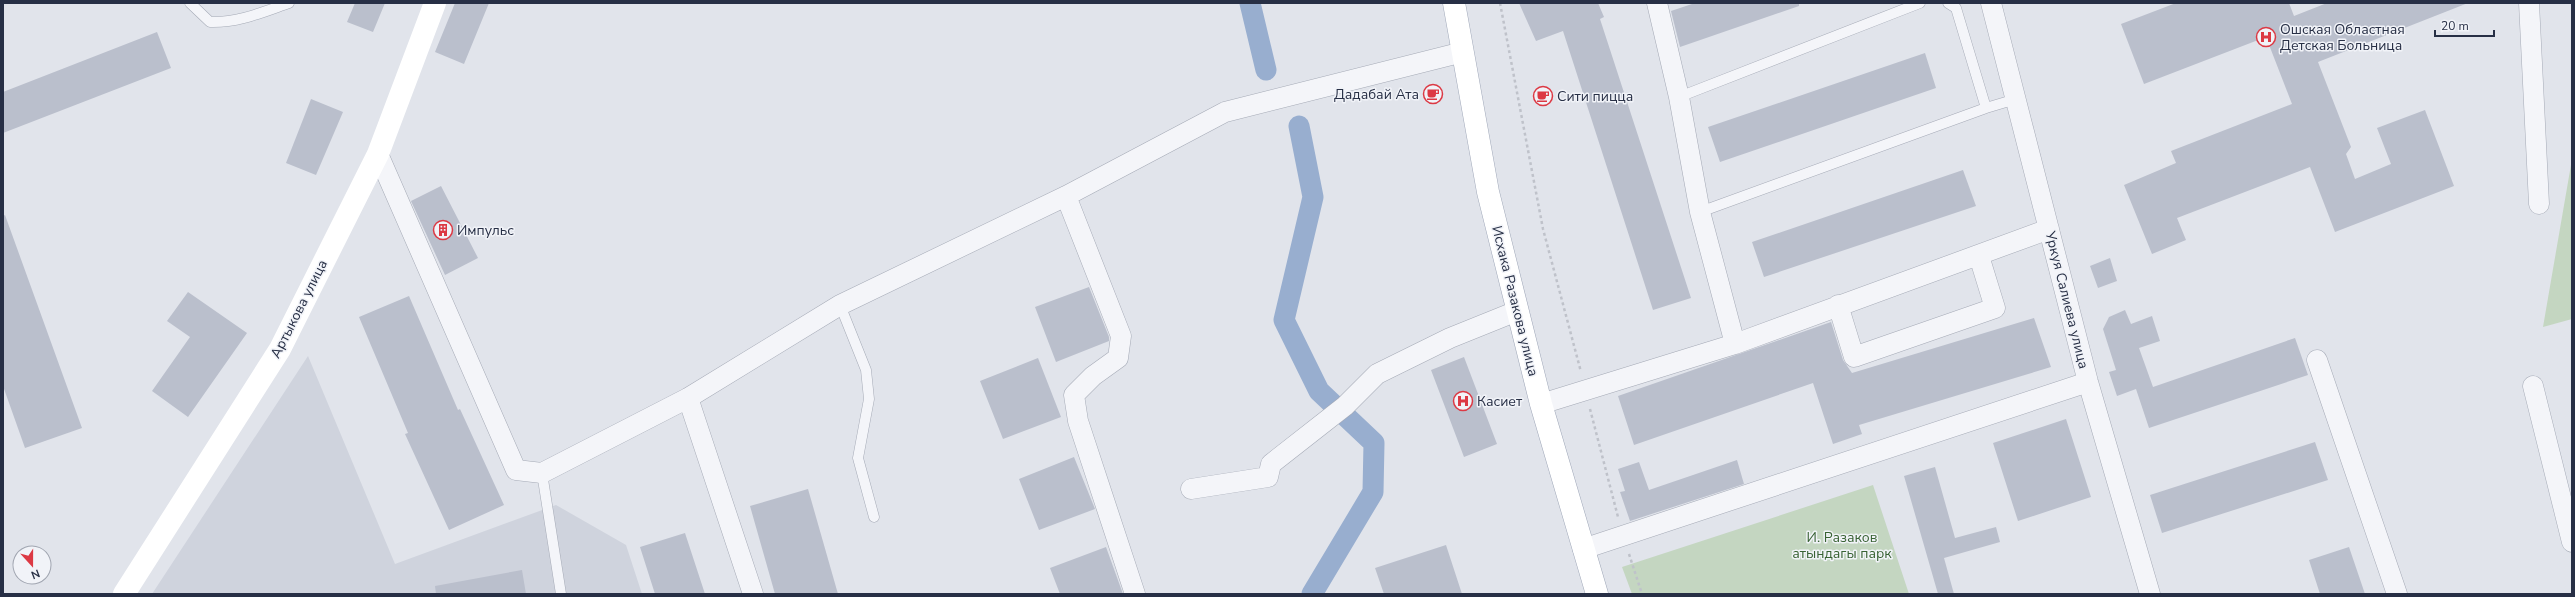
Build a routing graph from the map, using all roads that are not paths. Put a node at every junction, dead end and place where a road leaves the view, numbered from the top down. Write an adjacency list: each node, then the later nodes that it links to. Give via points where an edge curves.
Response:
1 (190, 3): 2 (lane, via 207,20 220,23 234,22)
2 (289, 3)
3 (435, 3): 14 (main road, Артыкова улица)
4 (1454, 3): 10 (main road, Исхака Разакова улица)
5 (1657, 3): 11 (street)
6 (1920, 3): 11 (lane)
7 (1948, 3): 13 (lane, via 1956,8)
8 (1991, 3): 12 (street, Уркуя Салиева улица)
9 (2529, 3): 16 (street)
10 (1463, 52): 15 (street, via 1225,112); 22 (main road, Исхака Разакова улица, via 1488,192)
11 (1679, 97): 17 (street)
12 (2016, 99): 13 (lane); 18 (street, Уркуя Салиева улица)
13 (1986, 108): 17 (lane)
14 (378, 154): 29 (street, via 516,470); 34 (main road, Артыкова улица, via 280,349)
15 (1066, 196): 20 (street); 37 (street, via 1121,336 1118,358 1093,376 1074,395 1078,421)
16 (2539, 204)
17 (1700, 212): 23 (street)
18 (2049, 229): 19 (street); 25 (street, Уркуя Салиева улица)
19 (1979, 256): 21 (street); 21 (street, via 1995,308 1854,358)
20 (840, 305): 27 (street); 31 (lane, via 866,370 869,399 858,458)
21 (1838, 305): 23 (street)
22 (1517, 311): 28 (main road, Исхака Разакова улица); 30 (street, via 1450,338 1377,374 1338,411 1271,464 1268,477)
23 (1735, 344): 28 (street)
24 (2317, 360): 40 (street)
25 (2088, 382): 33 (street); 39 (street, Уркуя Салиева улица)
26 (2533, 386): 32 (street)
27 (688, 398): 29 (street); 36 (street)
28 (1541, 404): 33 (main road, Исхака Разакова улица)
29 (542, 474): 35 (lane)
30 (1191, 489)
31 (874, 517)
32 (2572, 542)
33 (1583, 549): 38 (main road, Исхака Разакова улица)
34 (124, 594)
35 (561, 594)
36 (753, 594)
37 (1135, 594)
38 (1597, 594)
39 (2150, 594)
40 (2397, 594)

